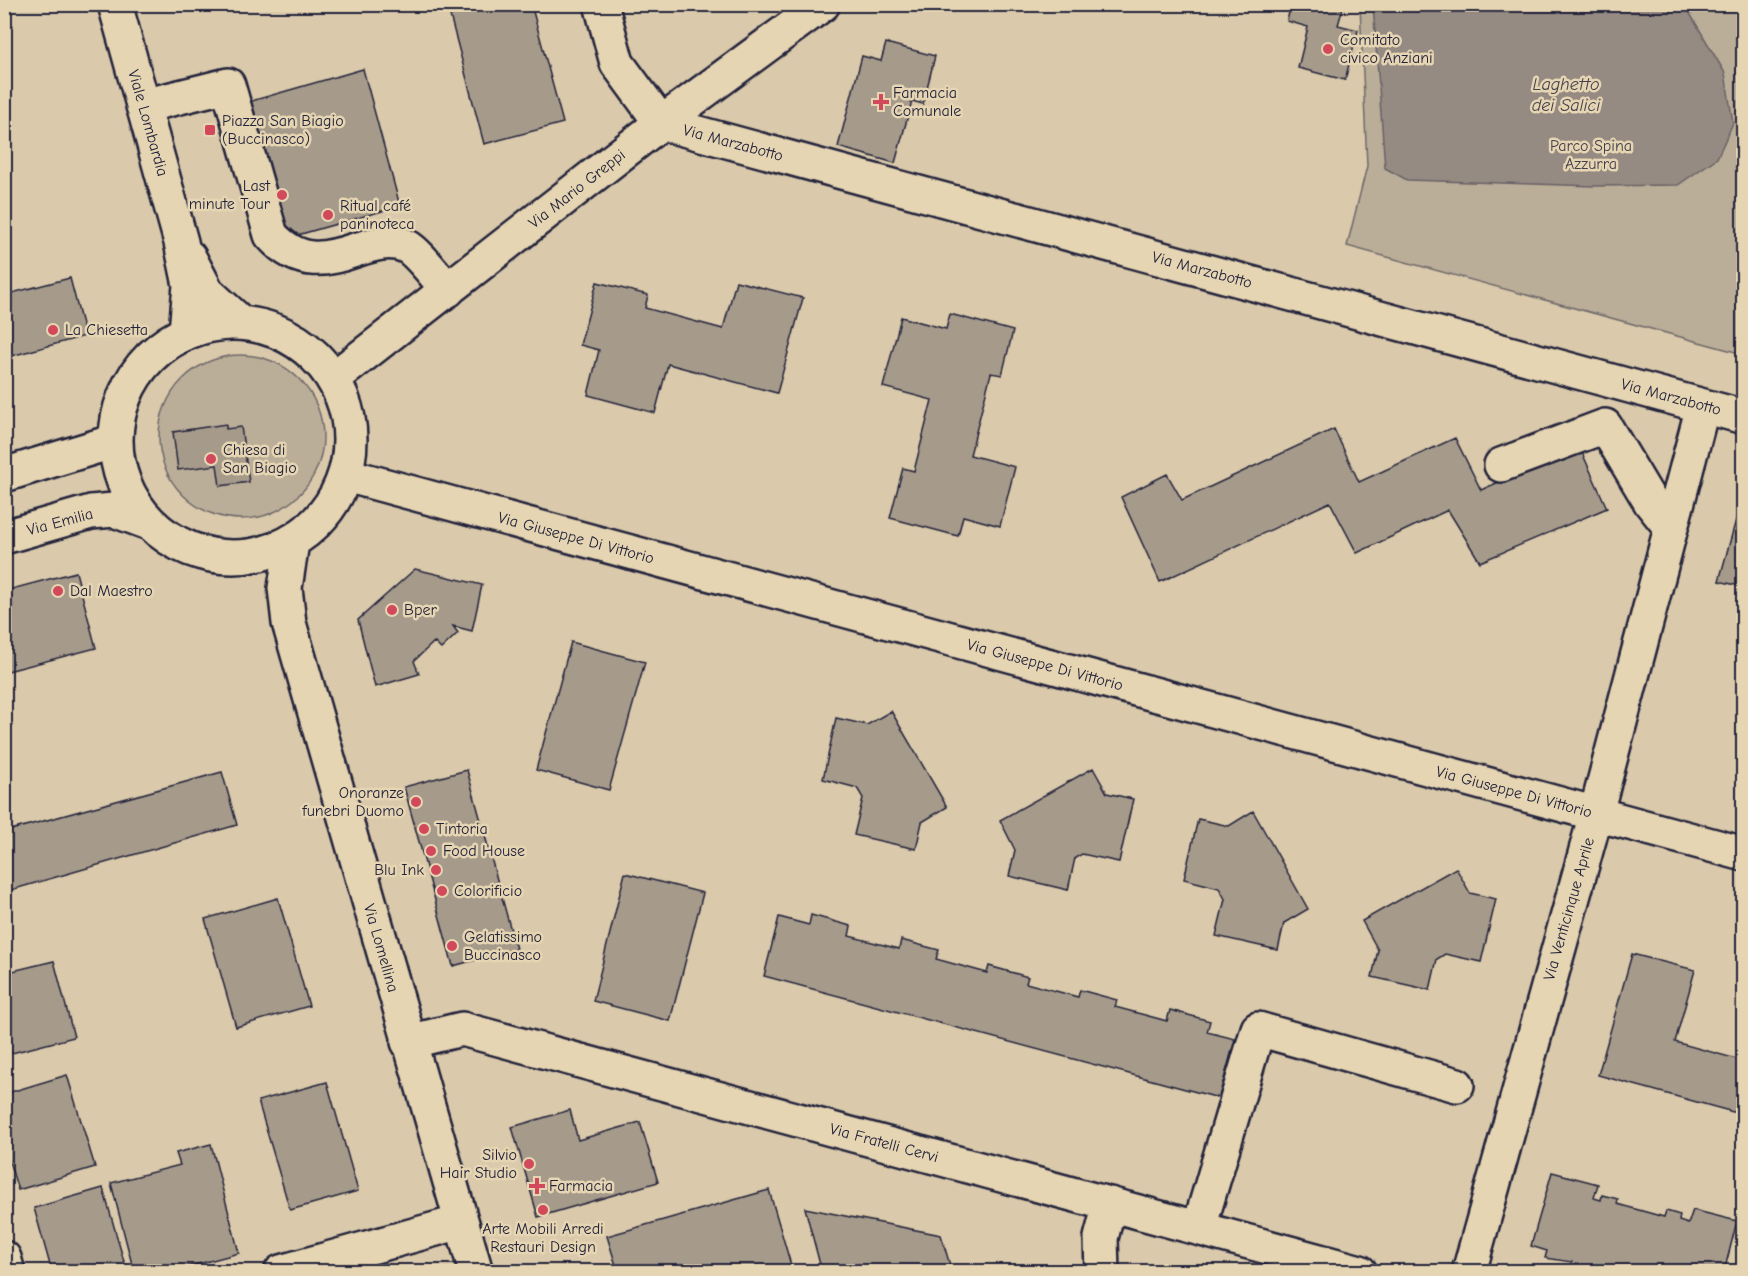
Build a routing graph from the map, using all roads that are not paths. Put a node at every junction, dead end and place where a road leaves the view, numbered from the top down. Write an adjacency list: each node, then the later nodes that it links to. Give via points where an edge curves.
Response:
1 (115, 4): 4 (street, Viale Lombardia)
2 (601, 4): 5 (street, via 617,63)
3 (823, 4): 5 (street, Via Mario Greppi)
4 (143, 106): 6 (street, Viale Lombardia); 7 (street, via 228,85 271,235 282,248 313,259 332,258 389,242 407,247)
5 (661, 123): 7 (street, Via Mario Greppi); 11 (street, Via Marzabotto)
6 (181, 242): 8 (street, Viale Lombardia, via 207,292); 9 (street, Viale Lombardia, via 190,285)
7 (448, 290): 10 (street, Via Mario Greppi)
8 (241, 322): 9 (street); 10 (street, via 294,339)
9 (186, 332): 13 (street, via 167,342 136,373 125,393)
10 (334, 378): 15 (street, via 348,410 351,443)
11 (1703, 406): 12 (street, Via Marzabotto); 18 (street, Via Venticinque Aprile)
12 (1743, 417)
13 (116, 441): 16 (street); 17 (street, via 121,475 136,507)
14 (1501, 465): 18 (street, via 1605,426 1651,503)
15 (346, 475): 20 (street, via 335,501 308,531); 23 (street, Via Giuseppe Di Vittorio)
16 (4, 476)
17 (149, 523): 19 (street, Via Emilia, via 114,510 91,512); 21 (street, via 194,551)
18 (1671, 528): 23 (street, Via Venticinque Aprile)
19 (4, 537)
20 (292, 542): 21 (street); 22 (street, Via Lomellina, via 285,588)
21 (244, 558): 22 (street, Via Lomellina)
22 (289, 623): 25 (street, Via Lomellina)
23 (1596, 814): 24 (street, Via Giuseppe Di Vittorio); 36 (street, Via Venticinque Aprile)
24 (1743, 854)
25 (408, 1042): 27 (street, Via Fratelli Cervi, via 462,1029); 28 (street, Via Lomellina)
26 (1457, 1085): 29 (street, via 1258,1029)
27 (1110, 1204): 29 (street, Via Fratelli Cervi); 34 (street, via 1101,1238)
28 (461, 1222): 32 (street); 33 (street, Via Lomellina)
29 (1199, 1228): 35 (street, Via Fratelli Cervi)
30 (4, 1258): 31 (street)
31 (8, 1272)
32 (281, 1272)
33 (476, 1272)
34 (1102, 1272)
35 (1360, 1272)
36 (1469, 1272)

